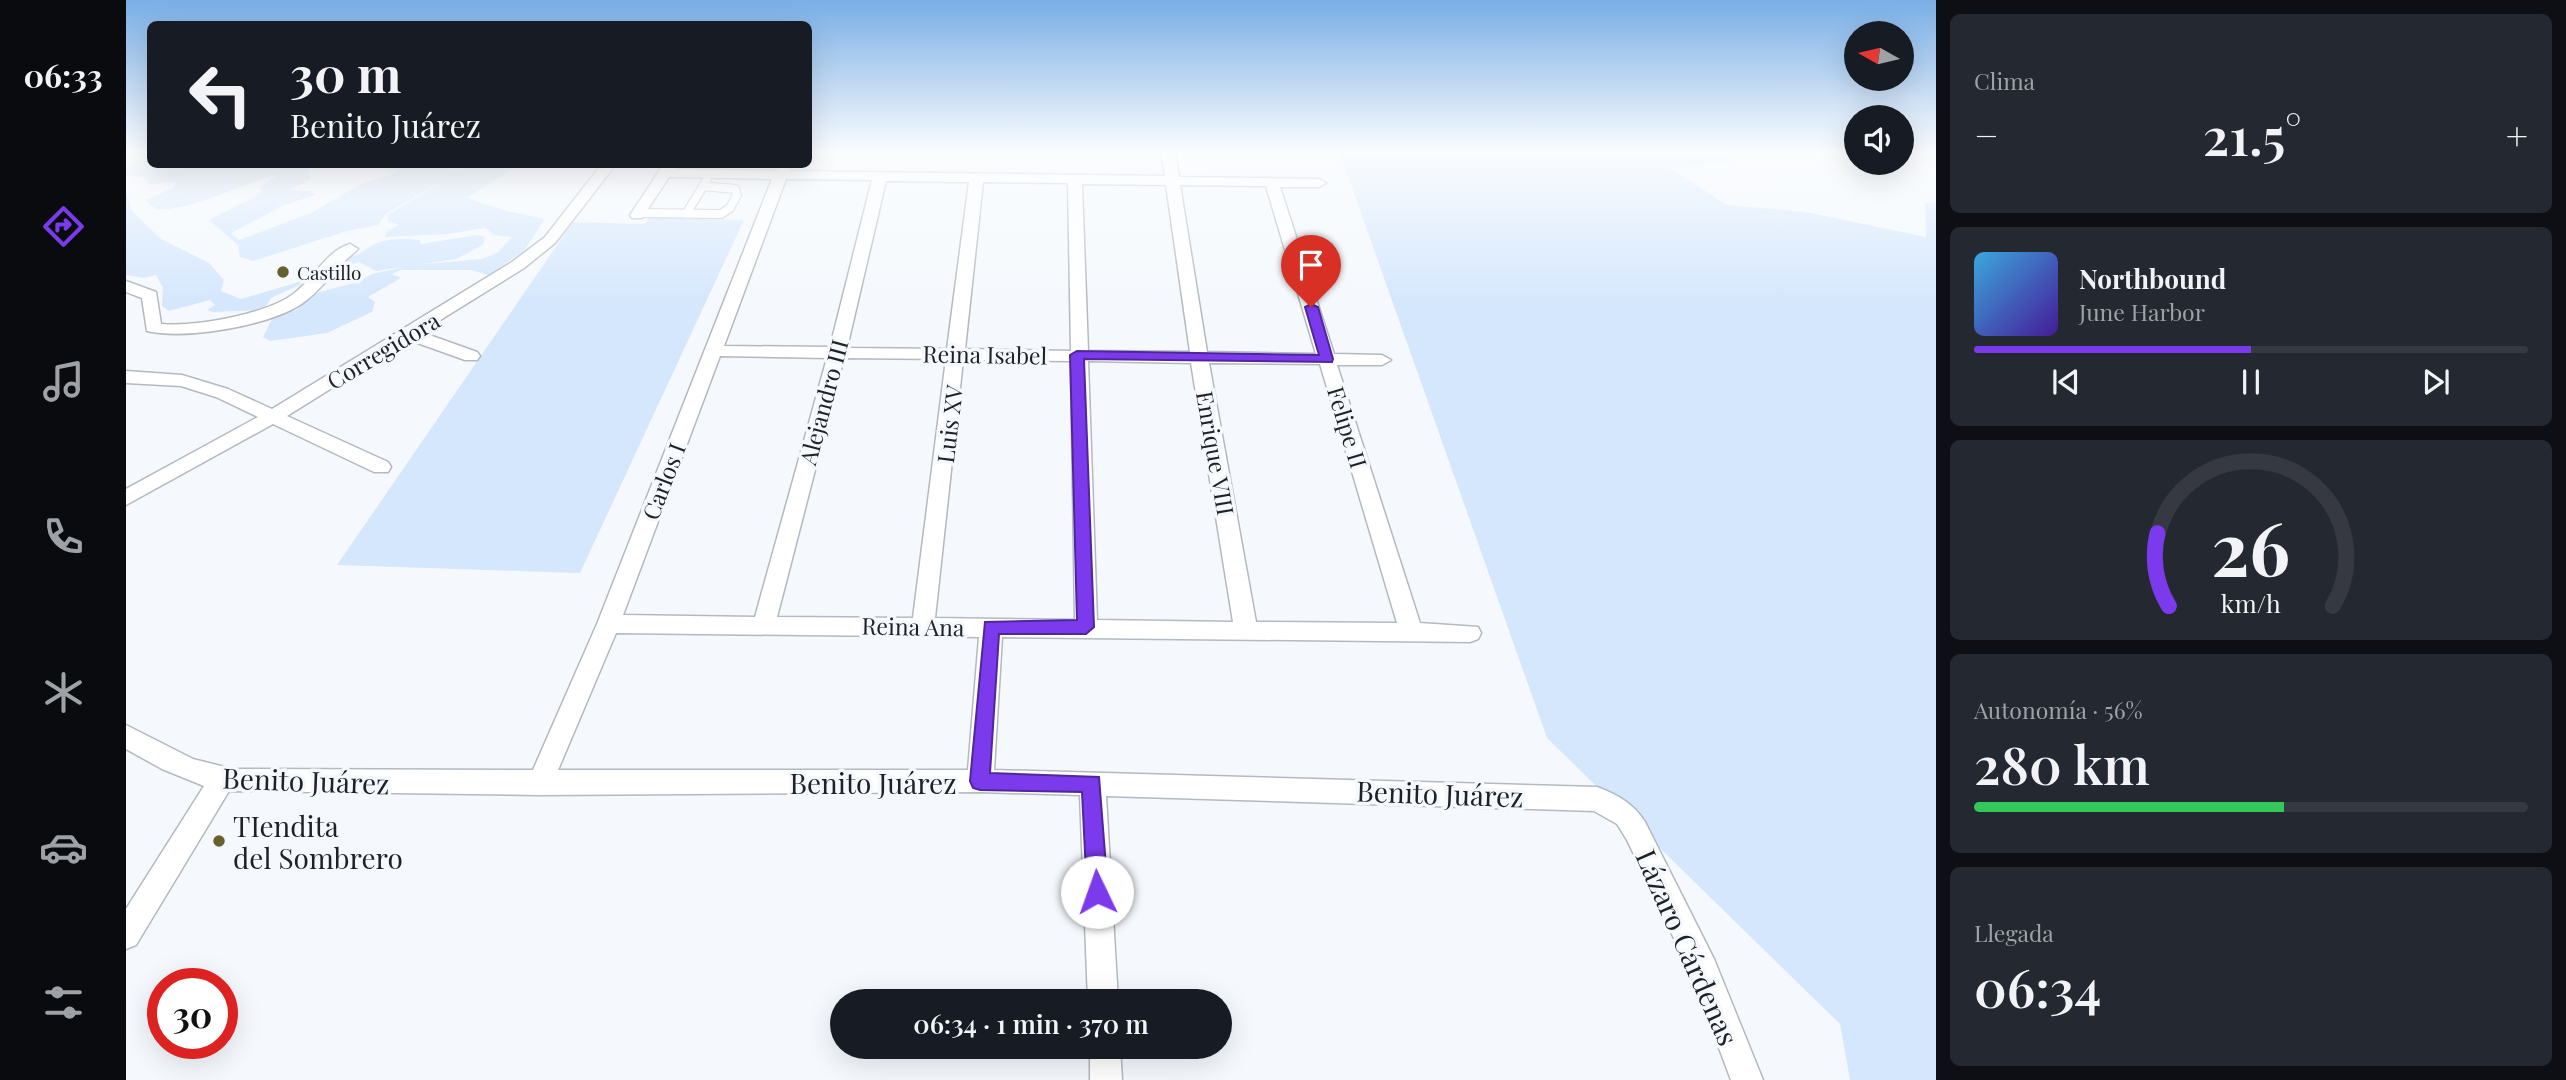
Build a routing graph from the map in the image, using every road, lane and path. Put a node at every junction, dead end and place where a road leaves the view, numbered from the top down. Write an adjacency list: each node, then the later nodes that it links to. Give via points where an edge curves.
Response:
1 (582, 201): 15 (street, Corregidora, via 536,253)
2 (646, 201): 11 (street)
3 (693, 201): 12 (lane)
4 (734, 201): 12 (lane, via 721,214)
5 (771, 201): 16 (street, Carlos I)
6 (874, 201): 17 (street, Alejandro III)
7 (974, 201): 18 (street, Luis XV)
8 (1075, 201): 19 (street)
9 (1177, 201): 21 (street, Enrique VIII)
10 (1278, 201): 22 (street, Felipe II)
11 (638, 214): 12 (lane)
12 (686, 214)
13 (350, 249): 14 (street, via 291,303 171,331 153,327 150,295)
14 (126, 286)
15 (409, 334): 20 (street); 25 (street, Corregidora)
16 (714, 351): 17 (street, Reina Isabel); 28 (street, Carlos I)
17 (837, 352): 18 (street, Reina Isabel); 29 (street, Alejandro III)
18 (958, 354): 19 (street, Reina Isabel); 30 (street, Luis XV)
19 (1077, 355): 21 (street, Reina Isabel); 32 (street)
20 (471, 356)
21 (1199, 356): 22 (street, Reina Isabel); 33 (street, Enrique VIII)
22 (1327, 359): 23 (street, Reina Isabel); 34 (street, Felipe II)
23 (1382, 360)
24 (126, 377): 25 (street, via 201,386)
25 (272, 417): 26 (street); 27 (street, Corregidora)
26 (381, 467)
27 (126, 498)
28 (608, 624): 29 (street, Reina Ana); 39 (street, Carlos I)
29 (764, 624): 30 (street, Reina Ana)
30 (923, 626): 31 (street, Reina Ana)
31 (991, 627): 32 (street, Reina Ana); 38 (street)
32 (1086, 627): 33 (street, Reina Ana)
33 (1246, 630): 34 (street, Reina Ana)
34 (1410, 632): 35 (street, Reina Ana)
35 (1470, 633)
36 (126, 736): 37 (street, Benito Juárez, via 171,763)
37 (222, 780): 39 (street, Benito Juárez); 42 (street)
38 (980, 781): 39 (street, Benito Juárez); 40 (street, Benito Juárez)
39 (540, 783)
40 (1092, 783): 41 (street, Benito Juárez, via 1569,797 1597,799); 43 (street)
41 (1626, 815): 46 (street, Lázaro Cárdenas, via 1704,969)
42 (126, 935)
43 (1101, 989)
44 (1106, 1059): 45 (street)
45 (1107, 1080)
46 (1747, 1080)

